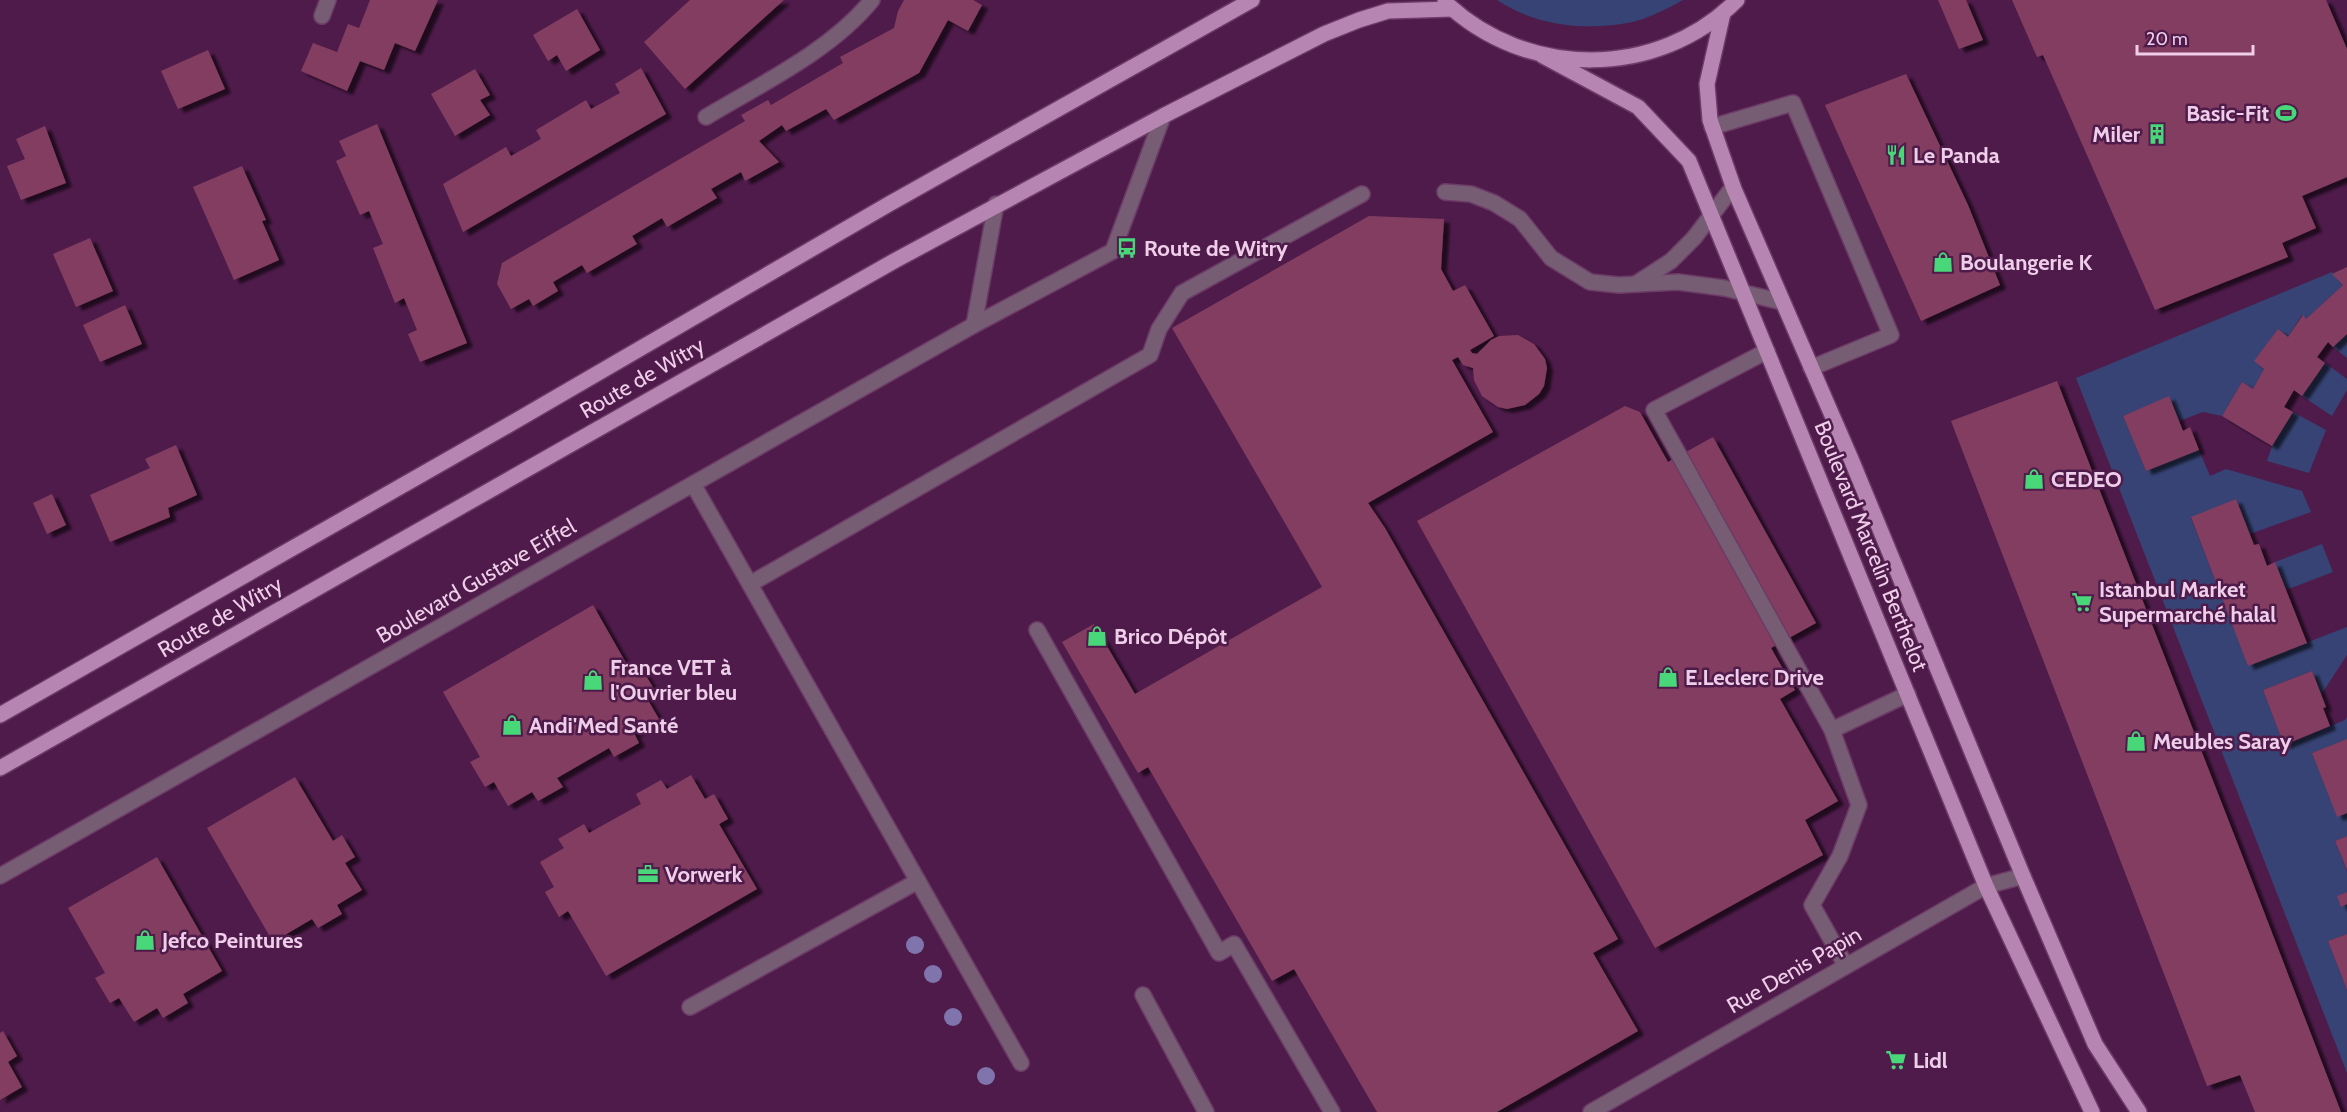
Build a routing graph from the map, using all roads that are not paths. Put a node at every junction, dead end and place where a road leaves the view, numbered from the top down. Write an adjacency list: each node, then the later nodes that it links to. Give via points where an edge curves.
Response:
1 (328, 0): 7 (street)
2 (872, 0): 10 (street, via 826,44)
3 (1252, 0): 27 (main road, Route de Witry, via 899,198)
4 (1737, 0): 6 (main road)
5 (1447, 5): 8 (main road, via 1496,39); 9 (main road, Route de Witry, via 1388,10 1359,20)
6 (1723, 13): 8 (main road, via 1692,34 1644,54 1593,61); 11 (main road, Boulevard Marcelin Berthelot, via 1707,84)
7 (322, 16)
8 (1543, 56): 16 (main road, Boulevard Marcelin Berthelot, via 1638,107 1689,160)
9 (1163, 116): 15 (main road, Route de Witry); 20 (street, Boulevard Gustave Eiffel, via 1113,251)
10 (706, 117)
11 (1712, 127): 12 (main road, Boulevard Marcelin Berthelot); 22 (street, via 1793,103 1891,335)
12 (1734, 188): 16 (street); 19 (main road, Boulevard Marcelin Berthelot)
13 (1445, 192): 17 (street, via 1471,194 1520,219 1551,258 1590,282)
14 (1362, 194): 24 (street, via 1182,292 1159,329 1150,355)
15 (996, 204): 20 (street); 29 (main road, Route de Witry)
16 (1712, 215): 17 (street, via 1671,261); 18 (main road, Boulevard Marcelin Berthelot)
17 (1637, 283): 18 (street, via 1678,282)
18 (1744, 294): 19 (street); 21 (main road, Boulevard Marcelin Berthelot)
19 (1782, 302): 22 (main road, Boulevard Marcelin Berthelot)
20 (974, 325): 23 (street, Boulevard Gustave Eiffel)
21 (1767, 351): 26 (main road, Boulevard Marcelin Berthelot); 28 (street, via 1654,410)
22 (1811, 368): 31 (main road, Boulevard Marcelin Berthelot)
23 (693, 484): 24 (street); 30 (street, Boulevard Gustave Eiffel)
24 (750, 584): 32 (street)
25 (1037, 630): 39 (street, via 1218,953 1234,944)
26 (1908, 694): 28 (street); 33 (main road, Boulevard Marcelin Berthelot)
27 (0, 715)
28 (1832, 730): 34 (street, via 1859,805 1840,856 1812,905)
29 (0, 768)
30 (0, 876)
31 (2023, 876): 33 (street, Rue Denis Papin); 42 (main road, Boulevard Marcelin Berthelot, via 2095,1044)
32 (918, 881): 36 (street); 37 (street)
33 (1986, 886): 34 (street, Rue Denis Papin); 41 (main road, Boulevard Marcelin Berthelot)
34 (1846, 966): 40 (street, Rue Denis Papin)
35 (1143, 995): 38 (street)
36 (690, 1007)
37 (1021, 1063)
38 (1206, 1112)
39 (1332, 1112)
40 (1591, 1112)
41 (2092, 1112)
42 (2139, 1112)

